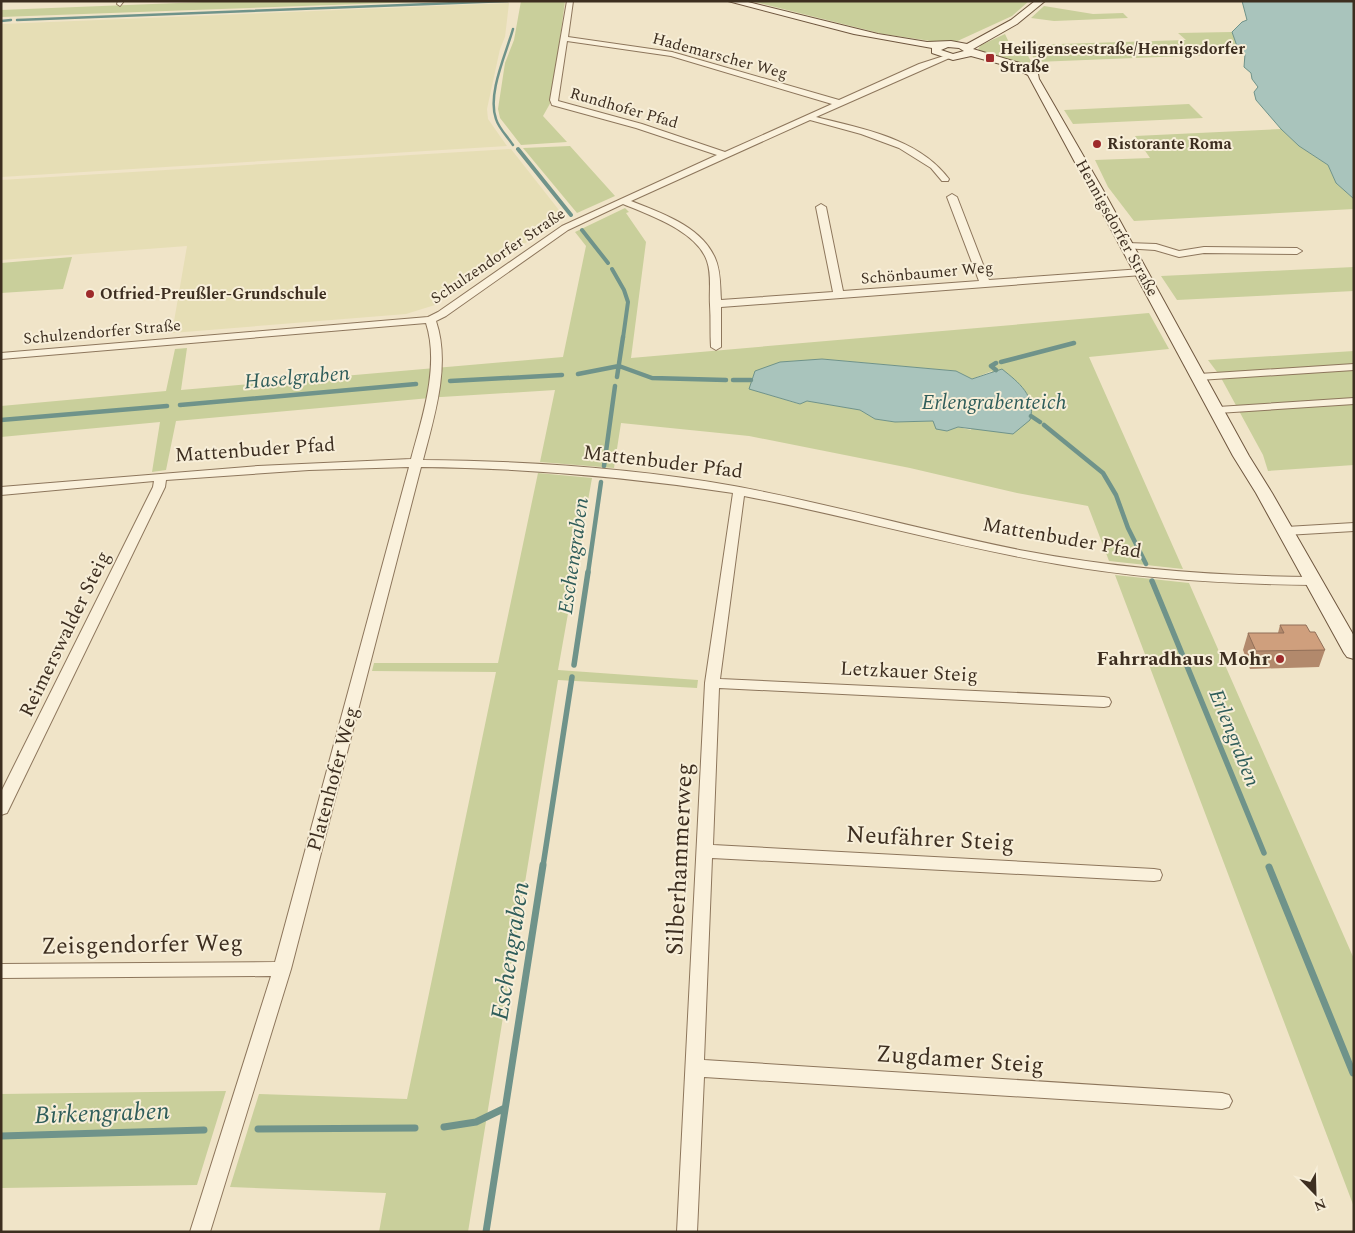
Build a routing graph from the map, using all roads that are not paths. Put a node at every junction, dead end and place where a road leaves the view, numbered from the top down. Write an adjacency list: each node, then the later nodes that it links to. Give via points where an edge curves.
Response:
1 (570, 1): 4 (street, Rundhofer Pfad)
2 (732, 1): 5 (main road, Hennigsdorfer Straße)
3 (1041, 1): 5 (main road, via 1014,22)
4 (563, 38): 6 (street, Hademarscher Weg, via 672,54); 8 (street, Rundhofer Pfad, via 555,103)
5 (953, 51): 6 (street, Schulzendorfer Straße); 13 (main road, Hennigsdorfer Straße, via 1025,68 1033,74)
6 (839, 103): 7 (street, Schulzendorfer Straße)
7 (809, 117): 8 (street, Schulzendorfer Straße); 9 (street, via 906,148 932,163)
8 (726, 155): 11 (street, Schulzendorfer Straße)
9 (946, 179)
10 (952, 197): 16 (street)
11 (624, 201): 18 (street, via 676,225 704,248 713,267); 19 (street, Schulzendorfer Straße, via 565,228)
12 (820, 207): 17 (street)
13 (1127, 246): 14 (street, via 1156,247 1179,254 1204,250); 15 (main road, Hennigsdorfer Straße)
14 (1297, 251)
15 (1142, 272): 16 (street, Schönbaumer Weg); 23 (main road, Hennigsdorfer Straße)
16 (985, 283): 17 (street, Schönbaumer Weg)
17 (839, 295): 18 (street, Schönbaumer Weg)
18 (714, 304): 20 (street)
19 (430, 320): 21 (street, Schulzendorfer Straße); 26 (street, Platenhofer Weg, via 434,328 434,378)
20 (716, 347)
21 (1, 356)
22 (1354, 368): 23 (street)
23 (1199, 377): 25 (main road, Hennigsdorfer Straße)
24 (1354, 401): 25 (street)
25 (1218, 410): 31 (main road, Hennigsdorfer Straße)
26 (416, 463): 27 (street, Mattenbuder Pfad, via 280,467); 29 (street, Mattenbuder Pfad, via 553,469); 39 (street, Platenhofer Weg)
27 (161, 476): 28 (street, Mattenbuder Pfad); 36 (street, Reimerswalder Steig, via 159,487)
28 (1, 491)
29 (740, 491): 32 (street, Mattenbuder Pfad, via 1017,553 1082,564 1196,578); 34 (street, Silberhammerweg, via 736,497)
30 (1354, 527): 31 (street)
31 (1286, 531): 32 (main road, Hennigsdorfer Straße)
32 (1313, 581): 33 (main road, Hennigsdorfer Straße)
33 (1354, 653)
34 (712, 683): 35 (street, Letzkauer Steig); 37 (street, Silberhammerweg)
35 (1104, 702)
36 (1, 809)
37 (705, 851): 38 (street, Neufährer Steig); 41 (street, Silberhammerweg)
38 (1154, 875)
39 (282, 968): 40 (street, Zeisgendorfer Weg); 43 (street, Platenhofer Weg)
40 (1, 971)
41 (694, 1068): 42 (street, Zugdamer Steig); 44 (street, Silberhammerweg)
42 (1222, 1101)
43 (200, 1232)
44 (688, 1232)

